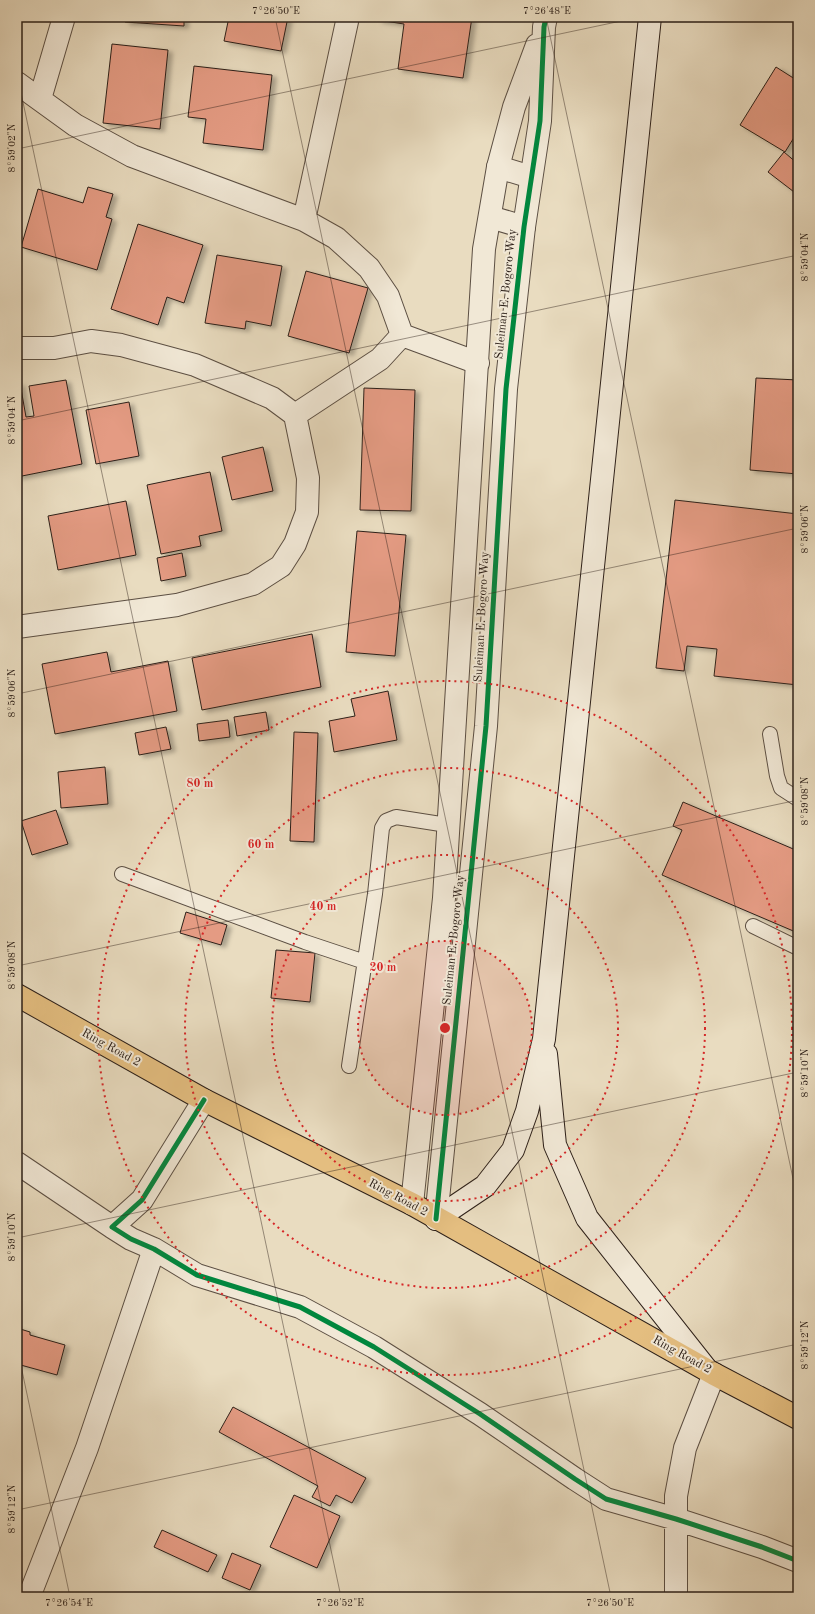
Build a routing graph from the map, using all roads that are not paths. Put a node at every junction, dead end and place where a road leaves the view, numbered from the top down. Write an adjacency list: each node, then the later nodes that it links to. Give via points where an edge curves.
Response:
1 (64, 17): 6 (street)
2 (348, 17): 10 (street)
3 (650, 17): 25 (street)
4 (545, 22): 7 (street, Suleiman E. Bogoro Way, via 514,107); 8 (street, Suleiman E. Bogoro Way, via 540,121)
5 (17, 83): 6 (street)
6 (40, 99): 10 (street, via 75,125 132,156)
7 (498, 167): 8 (street); 9 (street, Suleiman E. Bogoro Way)
8 (531, 177): 11 (street, Suleiman E. Bogoro Way)
9 (490, 218): 11 (street); 14 (street, Suleiman E. Bogoro Way, via 484,250)
10 (304, 220): 12 (street, via 336,238 369,268 388,296)
11 (524, 227): 30 (street, Suleiman E. Bogoro Way, via 506,389 486,726)
12 (402, 336): 14 (street); 15 (street, via 380,359)
13 (17, 348): 15 (street, via 54,348 91,341 121,345 195,365 272,398)
14 (478, 363): 19 (street, Suleiman E. Bogoro Way)
15 (295, 415): 16 (street, via 308,478 307,512 296,544 281,566 253,584 177,605)
16 (17, 627)
17 (770, 734): 18 (lane, via 781,788)
18 (798, 799)
19 (447, 825): 23 (lane, via 396,817 386,821 382,828); 29 (street, Suleiman E. Bogoro Way, via 444,898)
20 (122, 874): 23 (lane)
21 (753, 926): 22 (lane)
22 (798, 948)
23 (365, 962): 26 (lane)
24 (17, 995): 27 (main road, Ring Road 2)
25 (544, 1039): 30 (street, via 527,1111 513,1150 485,1186); 33 (street, via 555,1145 587,1218)
26 (349, 1066)
27 (204, 1100): 29 (main road, Ring Road 2); 31 (street, via 142,1200)
28 (17, 1163): 31 (street)
29 (412, 1204): 30 (main road, Ring Road 2)
30 (436, 1219): 33 (main road, Ring Road 2)
31 (112, 1228): 32 (street)
32 (154, 1249): 35 (street, via 198,1274 300,1307 381,1351 606,1499); 37 (street, via 87,1448)
33 (711, 1372): 34 (main road, Ring Road 2); 35 (street, via 685,1448 676,1496)
34 (798, 1418)
35 (676, 1519): 36 (street); 38 (street)
36 (798, 1561)
37 (29, 1597)
38 (676, 1597)

